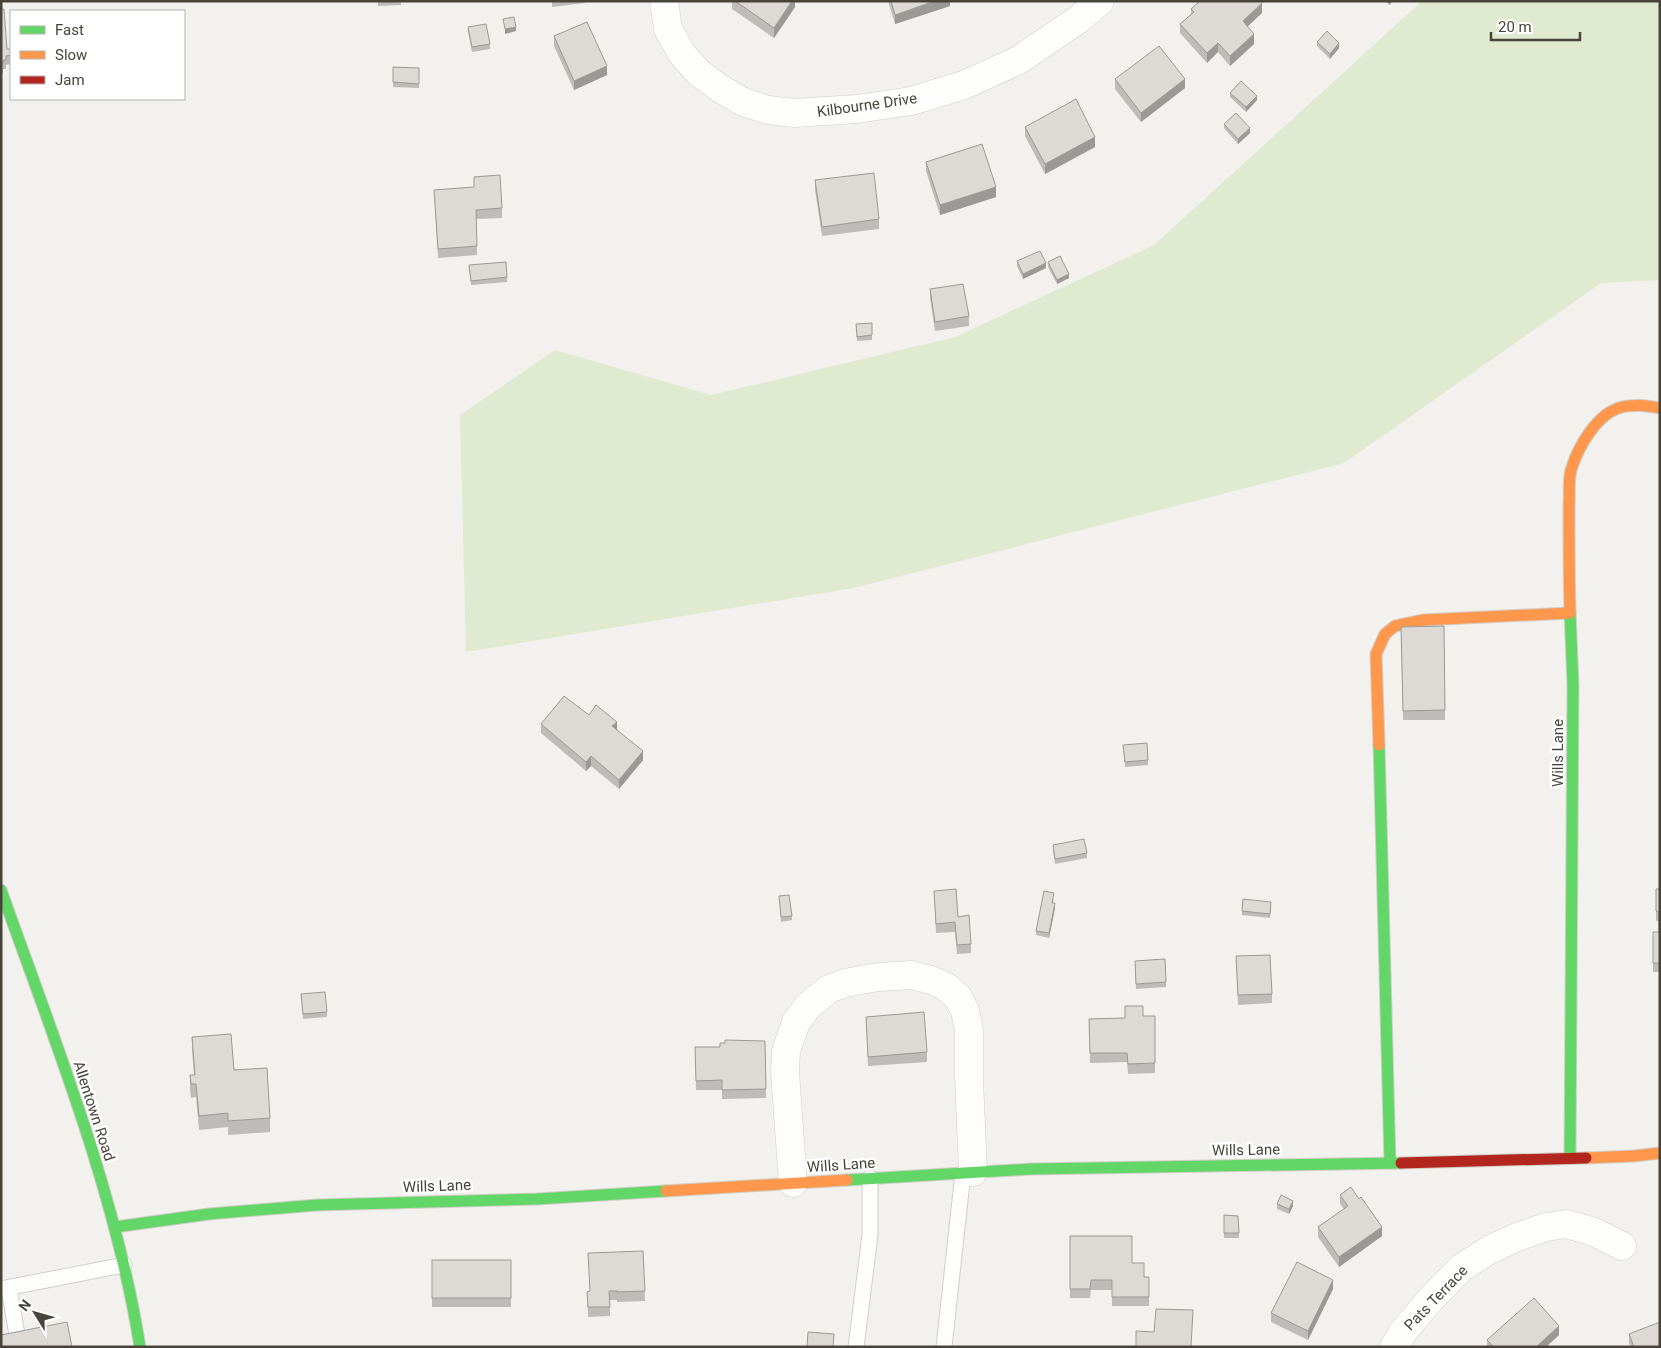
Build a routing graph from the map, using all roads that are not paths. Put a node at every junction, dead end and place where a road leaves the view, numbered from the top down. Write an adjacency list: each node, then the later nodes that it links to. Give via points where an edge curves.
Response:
1 (664, 1): 2 (street, Kilbourne Drive, via 668,29 682,54 699,73 743,102 768,110 794,113 911,101 964,85 1019,60)
2 (1100, 1)
3 (1660, 408): 4 (street, Wills Lane, via 1620,407 1597,424 1576,455 1570,472)
4 (1570, 613): 8 (street, Wills Lane, via 1574,685); 9 (street, via 1423,620 1395,626 1385,634 1376,654)
5 (1, 890): 6 (street, Allentown Road)
6 (8, 934): 13 (street, Allentown Road, via 70,1082)
7 (1660, 1153): 8 (street, Wills Lane)
8 (1570, 1158): 9 (street, Wills Lane)
9 (1390, 1163): 10 (street, Wills Lane)
10 (968, 1172): 11 (street, Wills Lane); 12 (street, via 969,1031 965,1011 958,997 932,980 912,976 878,977 829,989 808,1006 796,1022 786,1051 785,1072); 20 (lane)
11 (870, 1178): 12 (street, Wills Lane); 19 (lane, via 870,1235)
12 (793, 1183): 13 (street, Wills Lane, via 536,1198 317,1205 209,1214)
13 (115, 1227): 15 (street, Allentown Road)
14 (1622, 1246): 21 (street, Pats Terrace, via 1594,1232 1567,1224 1517,1237 1461,1268 1429,1301)
15 (124, 1265): 16 (lane); 18 (street, Allentown Road)
16 (5, 1289): 17 (lane)
17 (18, 1341)
18 (140, 1347)
19 (856, 1347)
20 (944, 1347)
21 (1394, 1347)

